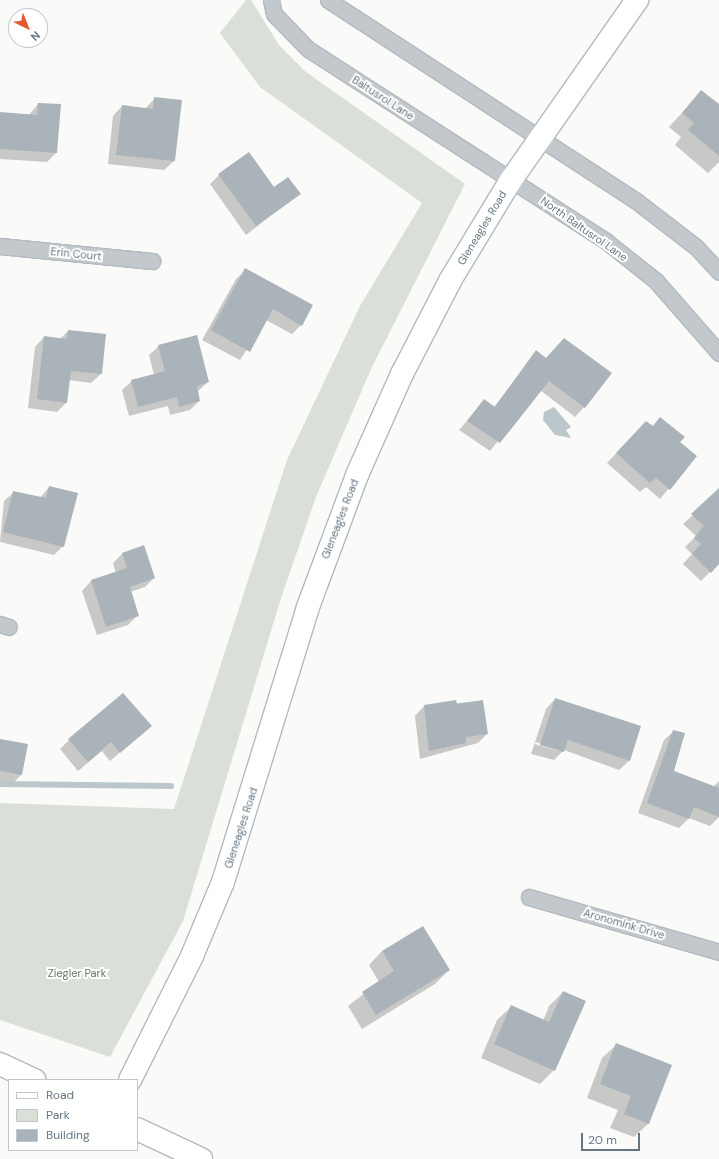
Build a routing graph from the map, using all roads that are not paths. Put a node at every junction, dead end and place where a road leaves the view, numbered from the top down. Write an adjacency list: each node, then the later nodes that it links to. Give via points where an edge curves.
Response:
1 (271, 0): 5 (street, Baltusrol Lane, via 274,14 308,49)
2 (328, 0): 4 (street)
3 (637, 0): 4 (street, Gleneagles Road)
4 (539, 139): 5 (street, Gleneagles Road); 8 (street, via 634,200 696,247)
5 (511, 180): 9 (street, North Baltusrol Lane, via 607,242 656,281); 14 (street, Gleneagles Road, via 419,341 360,468 308,607 223,882 192,956)
6 (0, 246): 7 (street, Erin Court)
7 (152, 261)
8 (719, 272)
9 (719, 353)
10 (529, 897): 11 (street, Aronomink Drive)
11 (719, 952)
12 (0, 1064): 13 (street)
13 (33, 1079)
14 (130, 1079)
15 (138, 1129): 16 (street)
16 (201, 1159)

